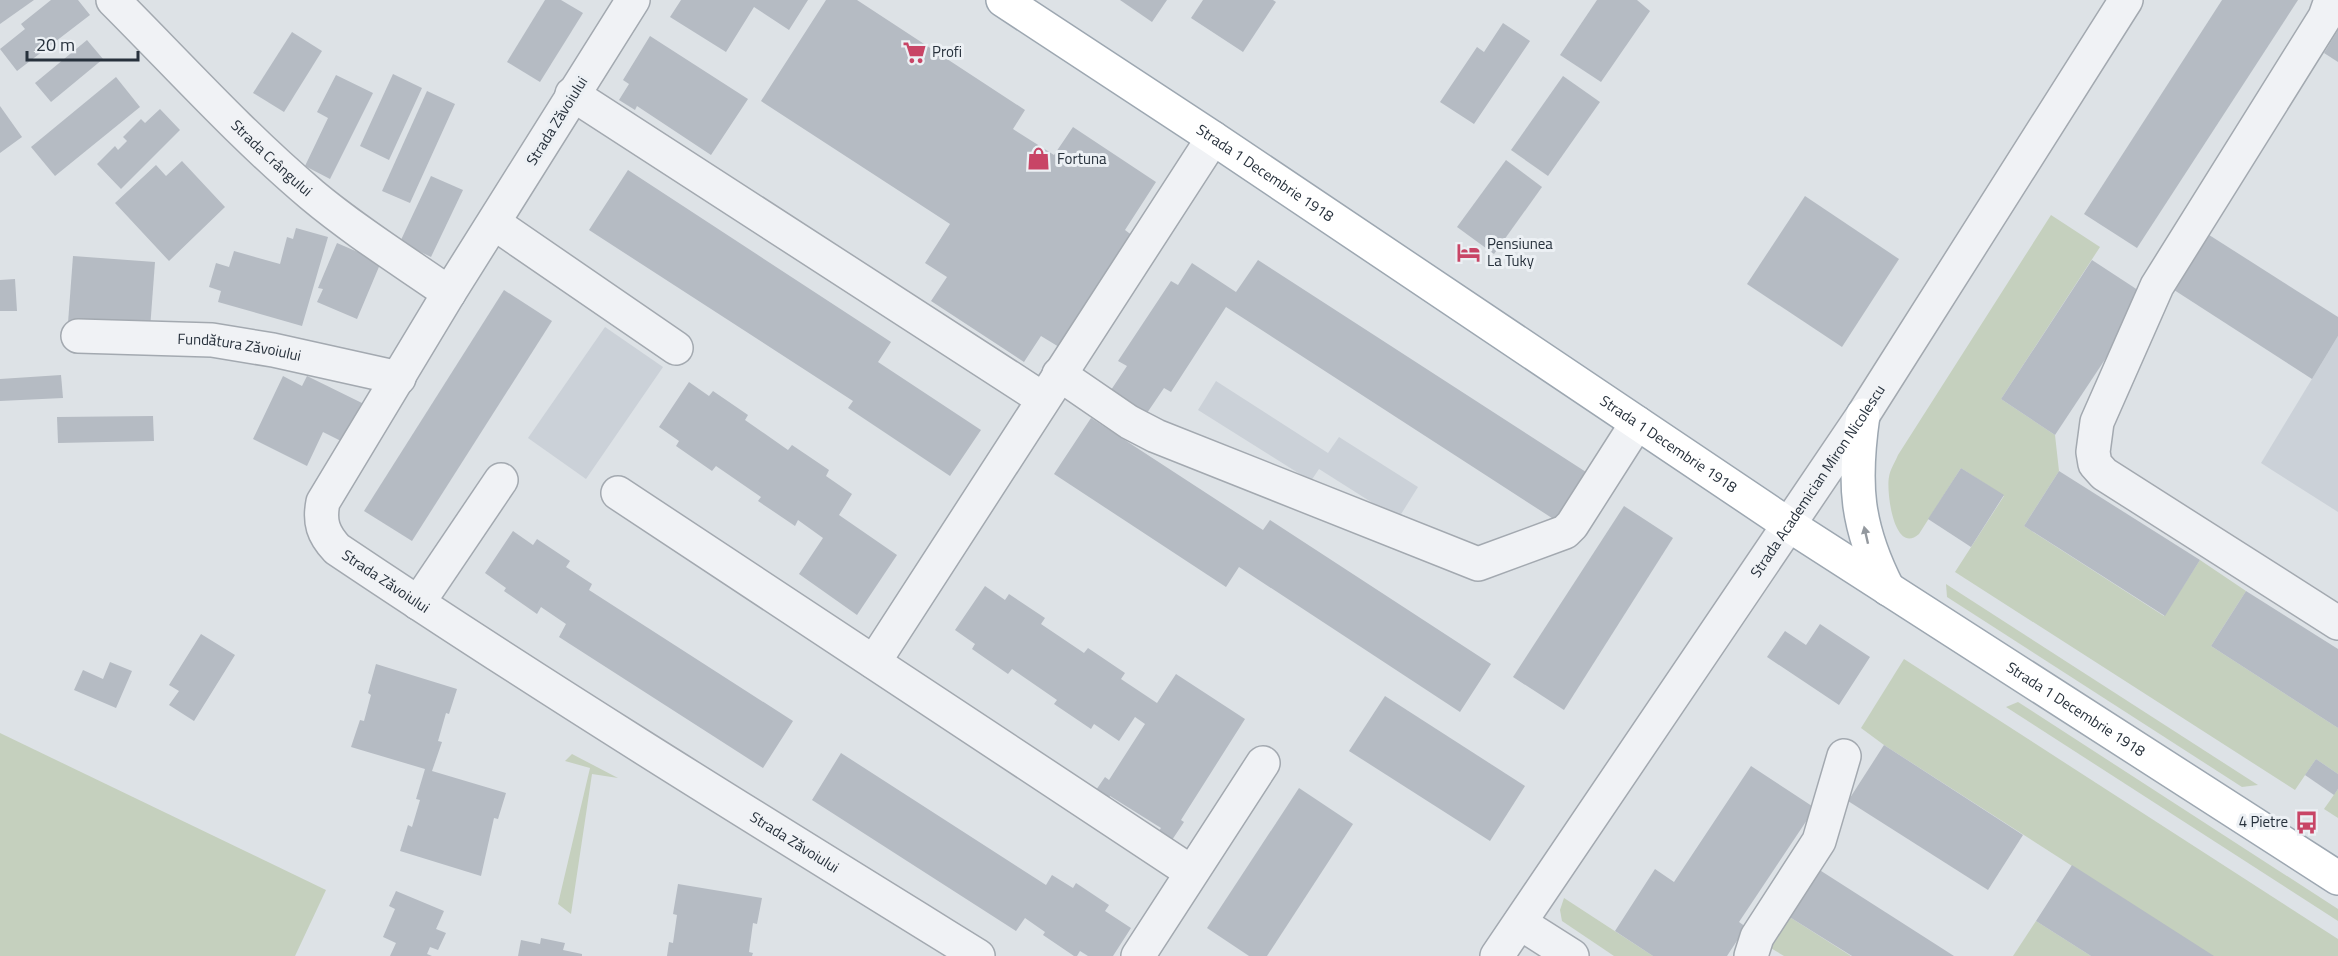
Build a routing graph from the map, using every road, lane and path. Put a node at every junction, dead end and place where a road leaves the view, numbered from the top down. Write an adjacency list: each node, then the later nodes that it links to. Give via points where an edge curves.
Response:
1 (113, 0): 9 (street, Strada Crângului, via 312,195)
2 (633, 0): 6 (street, Strada Zăvoiului)
3 (1003, 0): 7 (main road, Strada 1 Decembrie 1918)
4 (2126, 0): 14 (street, Strada Academician Miron Nicolescu)
5 (2331, 0): 21 (street, via 2325,17 2157,286 2097,422 2093,452 2095,464 2104,474)
6 (572, 94): 8 (street, Strada Zăvoiului); 13 (street)
7 (1213, 138): 13 (street); 15 (main road, Strada 1 Decembrie 1918)
8 (494, 223): 9 (street, Strada Zăvoiului); 11 (street)
9 (449, 293): 12 (street, Strada Zăvoiului)
10 (78, 336): 12 (street, Fundătura Zăvoiului, via 212,340)
11 (676, 348)
12 (399, 378): 20 (street, Strada Zăvoiului, via 323,502 321,520 327,538 337,549)
13 (1051, 386): 15 (street, via 1156,436 1472,564 1565,532); 22 (street)
14 (1863, 415): 18 (street, Strada Academician Miron Nicolescu); 19 (main road, one-way to 14, via 1872,556 1858,491)
15 (1637, 423): 18 (main road, Strada 1 Decembrie 1918)
16 (501, 480): 20 (street)
17 (618, 493): 22 (street)
18 (1789, 525): 19 (main road, Strada 1 Decembrie 1918); 27 (street, Strada Academician Miron Nicolescu)
19 (1888, 589): 26 (main road, Strada 1 Decembrie 1918)
20 (418, 603): 28 (street, Strada Zăvoiului, via 645,750)
21 (2338, 623)
22 (874, 662): 25 (street)
23 (1844, 756): 32 (street, via 1819,841 1757,937)
24 (1263, 763): 25 (street)
25 (1191, 872): 29 (street)
26 (2338, 878)
27 (1521, 923): 30 (street, Strada Academician Miron Nicolescu); 31 (street)
28 (978, 956)
29 (1138, 956)
30 (1497, 956)
31 (1572, 956)
32 (1751, 956)

